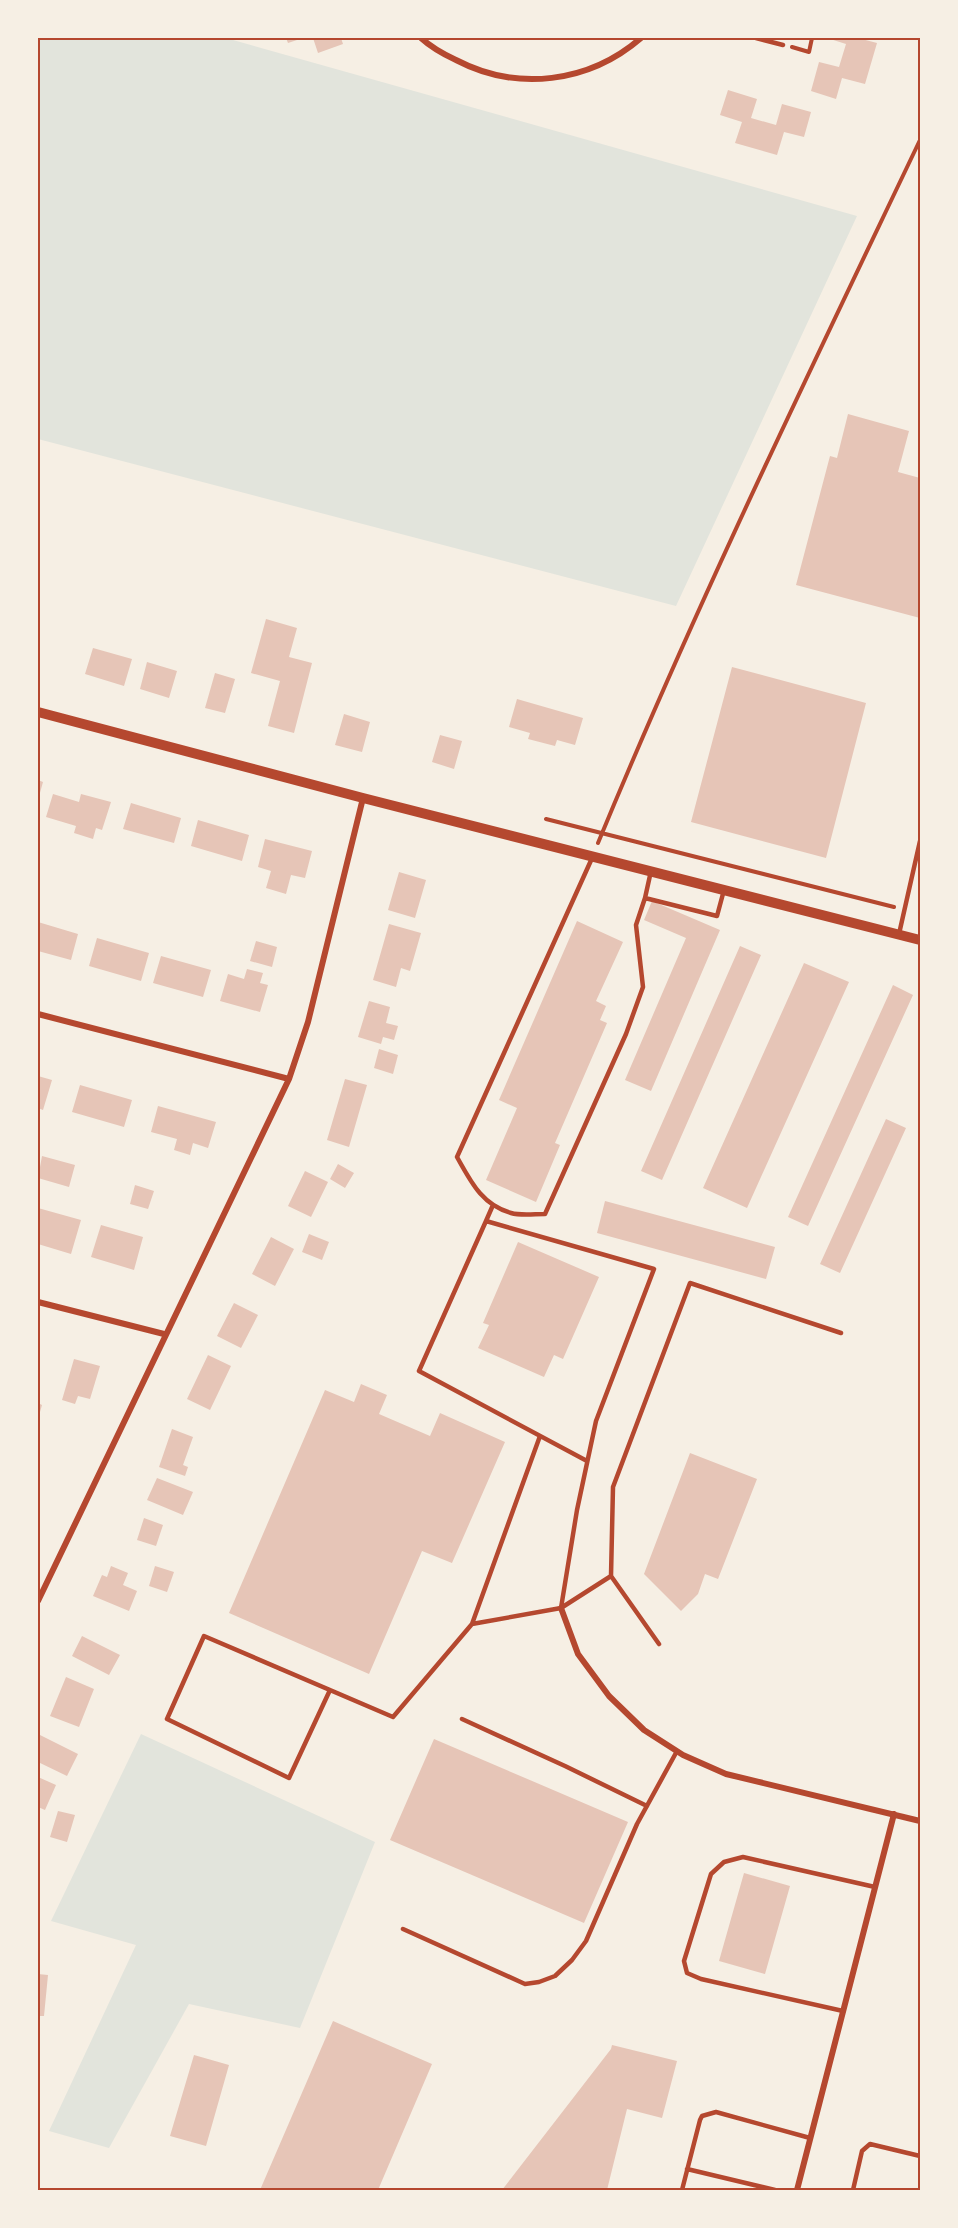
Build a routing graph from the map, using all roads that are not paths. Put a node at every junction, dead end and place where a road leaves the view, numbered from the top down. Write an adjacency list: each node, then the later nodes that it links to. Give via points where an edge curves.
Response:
1 (421, 38): 2 (street, via 474,70 524,80 575,74 600,65)
2 (641, 38)
3 (756, 38): 4 (lane)
4 (783, 45)
5 (38, 712): 6 (street)
6 (363, 798): 8 (street); 15 (street, via 308,1022)
7 (921, 841): 12 (lane)
8 (593, 855): 9 (street); 16 (lane, via 457,1157 476,1191)
9 (651, 871): 10 (street); 11 (lane)
10 (724, 890): 11 (lane, via 717,916); 12 (street)
11 (645, 898): 16 (lane, via 636,925 643,987 626,1034 545,1214 513,1214)
12 (899, 934): 13 (street)
13 (921, 940)
14 (38, 1014): 15 (street)
15 (289, 1079): 20 (street)
16 (493, 1205): 17 (lane)
17 (486, 1221): 21 (lane, via 419,1371); 22 (lane, via 654,1269 596,1421)
18 (38, 1302): 20 (street)
19 (841, 1333): 23 (lane, via 690,1283 613,1487)
20 (164, 1334): 24 (street)
21 (540, 1436): 22 (lane); 26 (lane)
22 (587, 1461): 25 (lane)
23 (611, 1576): 25 (lane); 27 (lane)
24 (38, 1601)
25 (561, 1608): 26 (lane); 30 (street, via 578,1654 609,1696 644,1731)
26 (472, 1624): 28 (lane, via 393,1717)
27 (659, 1644)
28 (330, 1690): 28 (lane, via 204,1636 167,1719 289,1778)
29 (462, 1719): 31 (lane)
30 (677, 1751): 31 (lane); 32 (street, via 726,1774)
31 (647, 1806): 35 (lane, via 586,1941 555,1976 525,1984)
32 (894, 1814): 33 (street); 34 (street)
33 (921, 1821)
34 (875, 1887): 36 (street); 36 (lane, via 742,1857 724,1862 711,1874 684,1961 687,1973 701,1979)
35 (403, 1929)
36 (843, 2011): 37 (street)
37 (810, 2138): 39 (lane, via 716,2112 708,2114 700,2120); 42 (street)
38 (921, 2156): 43 (lane, via 870,2145 862,2151)
39 (687, 2169): 40 (lane); 41 (lane)
40 (682, 2190)
41 (775, 2190)
42 (797, 2190)
43 (853, 2190)

